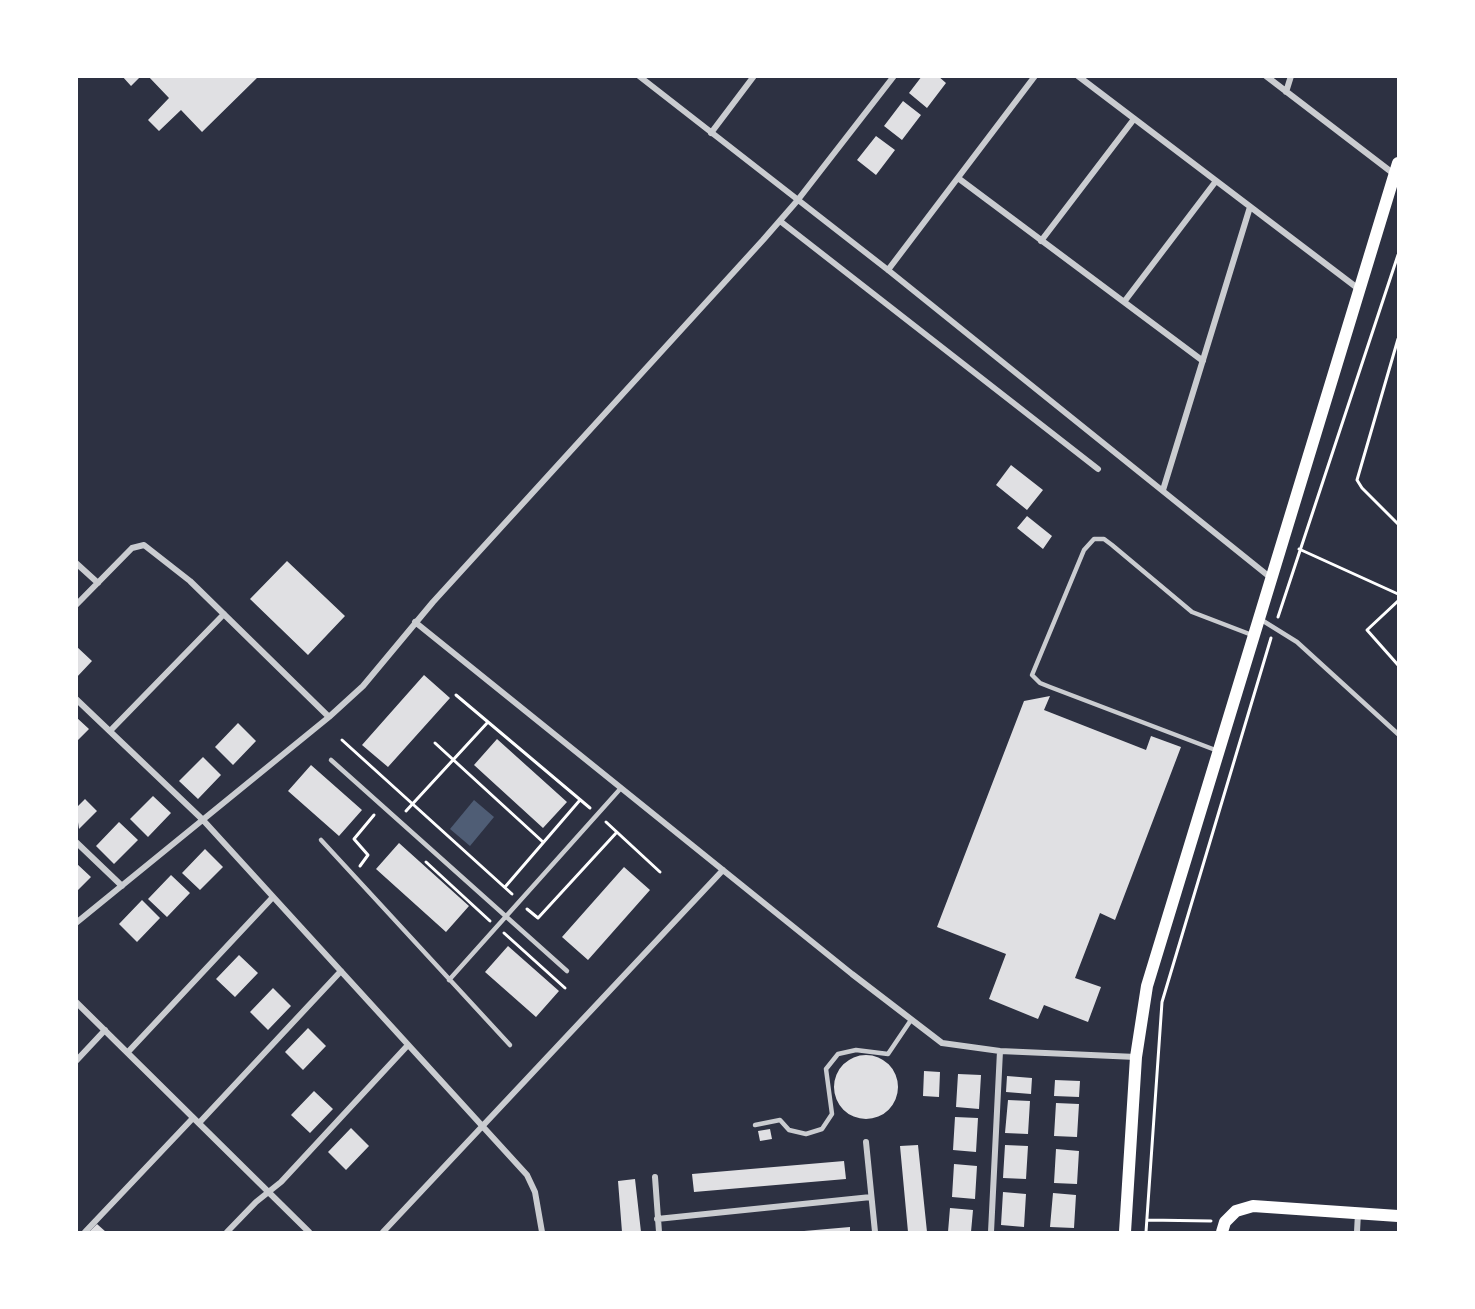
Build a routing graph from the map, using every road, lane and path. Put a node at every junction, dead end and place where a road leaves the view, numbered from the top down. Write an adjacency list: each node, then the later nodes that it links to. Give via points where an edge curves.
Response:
1 (639, 76): 10 (street)
2 (754, 76): 10 (street)
3 (894, 76): 14 (street)
4 (1035, 76): 12 (street)
5 (1078, 76): 9 (street)
6 (1266, 76): 8 (street)
7 (1291, 76): 8 (street)
8 (1287, 92): 11 (street)
9 (1134, 118): 13 (street); 17 (street)
10 (711, 133): 14 (street)
11 (1397, 169): 20 (main road)
12 (958, 178): 17 (street); 19 (street)
13 (1215, 181): 15 (street); 21 (street)
14 (797, 201): 16 (street); 19 (street)
15 (1250, 207): 20 (street); 23 (street)
16 (780, 221): 24 (street); 36 (street)
17 (1041, 241): 21 (street)
18 (1398, 255): 27 (path)
19 (888, 270): 25 (street)
20 (1360, 290): 29 (main road)
21 (1124, 302): 23 (street)
22 (1398, 342): 26 (path, via 1357,480)
23 (1203, 361): 25 (street)
24 (1098, 469)
25 (1163, 490): 29 (street)
26 (1398, 524)
27 (1299, 549): 31 (path); 37 (path)
28 (76, 563): 30 (street)
29 (1272, 579): 35 (main road)
30 (98, 583): 33 (street); 34 (street, via 139,544 149,547 183,574)
31 (1398, 594)
32 (1398, 601): 39 (path, via 1367,630)
33 (76, 605)
34 (224, 614): 42 (street); 44 (street)
35 (1260, 619): 37 (lane); 38 (main road)
36 (415, 622): 42 (street, via 363,686); 51 (street)
37 (1275, 627): 45 (lane); 97 (path, via 1162,1002)
38 (1255, 636): 48 (main road); 48 (lane, via 1192,612 1104,539 1094,539 1084,550 1032,675 1040,683)
39 (1398, 665)
40 (456, 695): 43 (path)
41 (76, 699): 44 (street)
42 (329, 717): 57 (street)
43 (488, 722): 49 (path); 52 (path)
44 (110, 731): 57 (street)
45 (1398, 734)
46 (342, 740): 53 (path)
47 (435, 743): 49 (path)
48 (1218, 751): 85 (main road, via 1154,961)
49 (453, 759): 53 (path); 62 (path)
50 (331, 760): 58 (lane)
51 (621, 788): 55 (lane); 64 (street)
52 (580, 800): 55 (path); 62 (path)
53 (413, 803): 58 (path); 68 (path)
54 (366, 807): 56 (path)
55 (598, 814): 59 (path); 70 (lane)
56 (374, 815): 58 (path, via 389,828); 66 (path, via 354,839 368,855 360,865)
57 (203, 820): 67 (street); 69 (street)
58 (398, 820): 71 (lane)
59 (617, 832): 65 (path); 70 (path, via 538,918)
60 (321, 840): 76 (lane)
61 (76, 842): 67 (street)
62 (543, 842): 68 (path)
63 (422, 859): 73 (path)
64 (723, 870): 79 (street); 89 (street)
65 (660, 872)
66 (367, 873)
67 (122, 886): 72 (street)
68 (504, 887): 70 (path)
69 (273, 897): 74 (street); 84 (street)
70 (520, 901): 71 (lane)
71 (506, 917): 73 (lane); 75 (lane)
72 (76, 923)
73 (497, 927): 76 (lane); 77 (path)
74 (341, 971): 81 (street); 87 (street)
75 (567, 971)
76 (449, 980): 82 (lane)
77 (565, 988)
78 (76, 1002): 80 (street)
79 (911, 1020): 83 (street, via 950,1046); 88 (lane, via 888,1054 856,1050 838,1054 826,1070 832,1114 822,1129 806,1134 789,1130 780,1120)
80 (105, 1030): 84 (street); 86 (street)
81 (408, 1045): 89 (street); 92 (street)
82 (510, 1046)
83 (1000, 1051): 85 (street); 106 (street)
84 (128, 1052): 87 (street)
85 (1136, 1057): 107 (main road)
86 (76, 1061)
87 (196, 1120): 92 (street); 99 (street)
88 (755, 1125)
89 (483, 1126): 102 (street); 103 (street, via 532,1182)
90 (866, 1142): 93 (street)
91 (655, 1176): 96 (street)
92 (268, 1192): 100 (street); 101 (street)
93 (871, 1197): 96 (street); 105 (street)
94 (1358, 1213): 95 (main road); 98 (main road, via 1253,1206 1236,1211); 109 (street)
95 (1398, 1216)
96 (657, 1219): 104 (street)
97 (1147, 1220): 98 (path); 108 (path)
98 (1224, 1227)
99 (85, 1233)
100 (227, 1233)
101 (309, 1233)
102 (382, 1233)
103 (542, 1233)
104 (659, 1233)
105 (874, 1233)
106 (991, 1233)
107 (1125, 1233)
108 (1146, 1233)
109 (1357, 1233)

